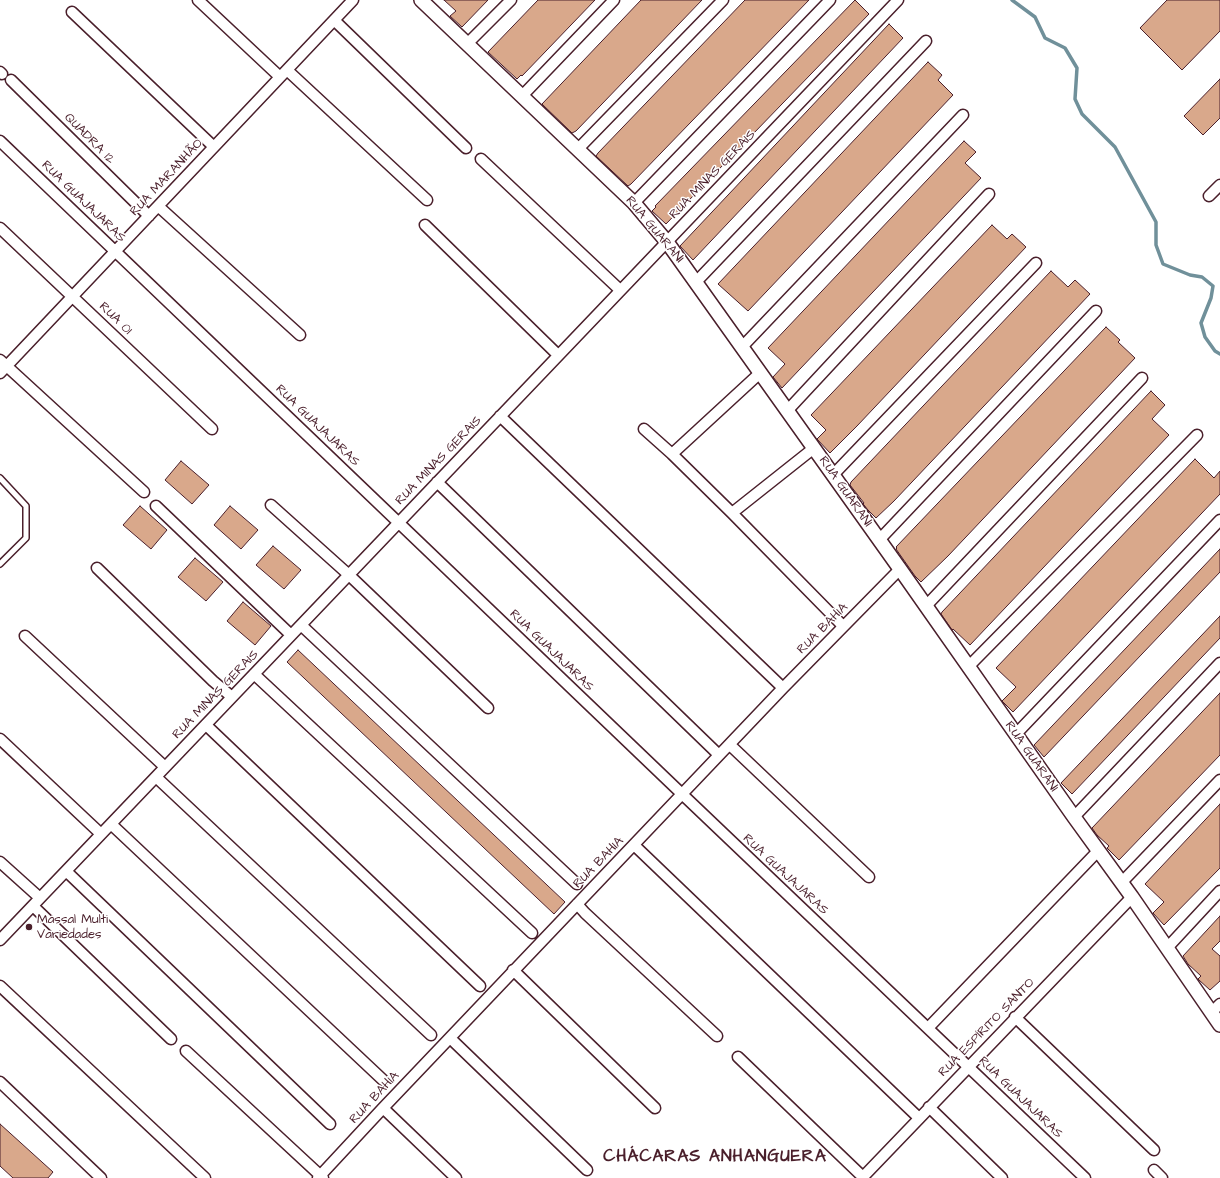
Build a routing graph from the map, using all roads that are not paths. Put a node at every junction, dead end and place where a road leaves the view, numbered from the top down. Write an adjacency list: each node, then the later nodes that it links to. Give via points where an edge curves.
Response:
1 (198, 0): 13 (street)
2 (353, 0): 10 (street, RUA MARANHÃO)
3 (421, 0): 12 (street, RUA GUARANI)
4 (510, 0): 12 (street)
5 (614, 0): 15 (street)
6 (723, 0): 20 (street)
7 (830, 0): 26 (street)
8 (898, 0): 31 (street, RUA MINAS GERAIS)
9 (72, 12): 18 (street)
10 (334, 20): 13 (street, RUA MARANHÃO); 19 (street)
11 (926, 41): 34 (street)
12 (467, 44): 15 (street, RUA GUARANI)
13 (284, 74): 18 (street, RUA MARANHÃO); 25 (street)
14 (11, 80): 28 (street, QUADRA 12)
15 (522, 96): 20 (street, RUA GUARANI)
16 (963, 115): 39 (street)
17 (0, 141): 32 (street, RUA GUAJAJARAS)
18 (214, 147): 27 (street, RUA MARANHÃO)
19 (466, 148)
20 (578, 149): 26 (street, RUA GUARANI)
21 (481, 158): 35 (street)
22 (1220, 185): 24 (street)
23 (989, 194): 44 (street)
24 (1209, 196)
25 (427, 200)
26 (634, 203): 31 (street, RUA GUARANI)
27 (158, 206): 28 (street, RUA MARANHÃO); 38 (street)
28 (149, 216): 32 (street, RUA MARANHÃO)
29 (426, 225): 40 (street)
30 (0, 228): 36 (street, RUA 01)
31 (667, 242): 34 (street, RUA GUARANI); 35 (street, RUA MINAS GERAIS)
32 (115, 252): 36 (street, RUA MARANHÃO); 59 (street, RUA GUAJAJARAS)
33 (1036, 263): 51 (street)
34 (696, 282): 39 (street, RUA GUARANI)
35 (620, 290): 40 (street, RUA MINAS GERAIS)
36 (73, 296): 41 (street, RUA MARANHÃO); 46 (street, RUA 01)
37 (1096, 311): 60 (street)
38 (300, 335)
39 (742, 347): 42 (street, RUA GUARANI)
40 (558, 355): 45 (street, RUA MINAS GERAIS)
41 (2, 367): 54 (street)
42 (760, 373): 44 (street, RUA GUARANI); 50 (street)
43 (1142, 378): 65 (street)
44 (787, 411): 49 (street, RUA GUARANI)
45 (500, 416): 53 (street, RUA MINAS GERAIS); 73 (street)
46 (212, 429)
47 (644, 429): 50 (street)
48 (1197, 435): 71 (street, via 971,664)
49 (814, 448): 51 (street, RUA GUARANI); 57 (street)
50 (672, 454): 57 (street)
51 (833, 475): 60 (street, RUA GUARANI)
52 (0, 478): 61 (lane, via 26,506 26,538)
53 (437, 482): 59 (street, RUA MINAS GERAIS); 80 (street)
54 (144, 492)
55 (156, 506): 68 (street)
56 (270, 506): 64 (street)
57 (732, 513): 67 (street)
58 (1220, 520): 77 (street)
59 (398, 522): 64 (street, RUA MINAS GERAIS); 84 (street, RUA GUAJAJARAS)
60 (879, 539): 63 (street, RUA GUARANI)
61 (0, 564)
62 (97, 568): 74 (street)
63 (900, 569): 65 (street, RUA GUARANI); 67 (street, RUA BAHIA)
64 (349, 575): 66 (street, RUA MINAS GERAIS); 75 (street)
65 (926, 606): 71 (street, RUA GUARANI)
66 (301, 625): 68 (street, RUA MINAS GERAIS); 94 (street)
67 (843, 626): 73 (street, RUA BAHIA)
68 (291, 635): 72 (street, RUA MINAS GERAIS)
69 (25, 636): 81 (street)
70 (1220, 663): 85 (street)
71 (967, 664): 77 (street, RUA GUARANI)
72 (254, 674): 74 (street, RUA MINAS GERAIS); 100 (street)
73 (783, 688): 79 (street, RUA BAHIA)
74 (232, 697): 76 (street, RUA MINAS GERAIS)
75 (488, 708)
76 (206, 725): 81 (street, RUA MINAS GERAIS); 105 (street)
77 (1016, 734): 85 (street, RUA GUARANI)
78 (0, 739): 87 (street)
79 (730, 745): 80 (street, RUA BAHIA); 92 (street)
80 (719, 755): 84 (street, RUA BAHIA)
81 (165, 767): 82 (street, RUA MINAS GERAIS)
82 (156, 777): 86 (street, RUA MINAS GERAIS); 110 (street)
83 (1220, 780): 93 (street)
84 (682, 794): 88 (street, RUA BAHIA); 109 (street, RUA GUAJAJARAS)
85 (1074, 817): 89 (street, RUA GUARANI)
86 (111, 824): 87 (street, RUA MINAS GERAIS); 117 (street)
87 (101, 834): 91 (street, RUA MINAS GERAIS)
88 (634, 845): 98 (street, RUA BAHIA); 122 (street)
89 (1098, 851): 93 (street, RUA GUARANI); 109 (street)
90 (0, 862): 97 (street)
91 (66, 871): 97 (street, RUA MINAS GERAIS); 123 (street)
92 (869, 877)
93 (1121, 882): 96 (street, RUA GUARANI)
94 (578, 884)
95 (1220, 891): 102 (street)
96 (1132, 897): 102 (street, RUA GUARANI); 107 (street, RUA ESPÍRITO SANTO)
97 (40, 898): 99 (street, RUA MINAS GERAIS)
98 (578, 904): 103 (street, RUA BAHIA); 111 (street)
99 (33, 906): 101 (street, RUA MINAS GERAIS); 113 (street)
100 (532, 932)
101 (0, 940)
102 (1167, 948): 106 (street, RUA GUARANI)
103 (513, 970): 112 (street, RUA BAHIA); 120 (street)
104 (0, 986): 129 (street)
105 (480, 986)
106 (1216, 1008): 108 (street, RUA GUARANI)
107 (1015, 1017): 116 (street, RUA ESPÍRITO SANTO); 124 (street)
108 (1220, 1025)
109 (928, 1028): 116 (street, RUA GUAJAJARAS)
110 (431, 1035)
111 (717, 1036)
112 (450, 1038): 119 (street, RUA BAHIA); 125 (street)
113 (171, 1039)
114 (186, 1051): 127 (street)
115 (738, 1057): 131 (street)
116 (968, 1066): 121 (street, RUA ESPÍRITO SANTO); 133 (street, RUA GUAJAJARAS)
117 (383, 1080)
118 (0, 1082): 128 (street)
119 (383, 1108): 127 (street, RUA BAHIA); 130 (street)
120 (655, 1108)
121 (929, 1108): 122 (street, RUA ESPÍRITO SANTO); 132 (street)
122 (919, 1118): 131 (street, RUA ESPÍRITO SANTO)
123 (330, 1124)
124 (1154, 1150)
125 (587, 1170)
126 (1154, 1170): 134 (street)
127 (320, 1177)
128 (101, 1178)
129 (205, 1178)
130 (456, 1178)
131 (863, 1178)
132 (1002, 1178)
133 (1085, 1178)
134 (1162, 1178)

